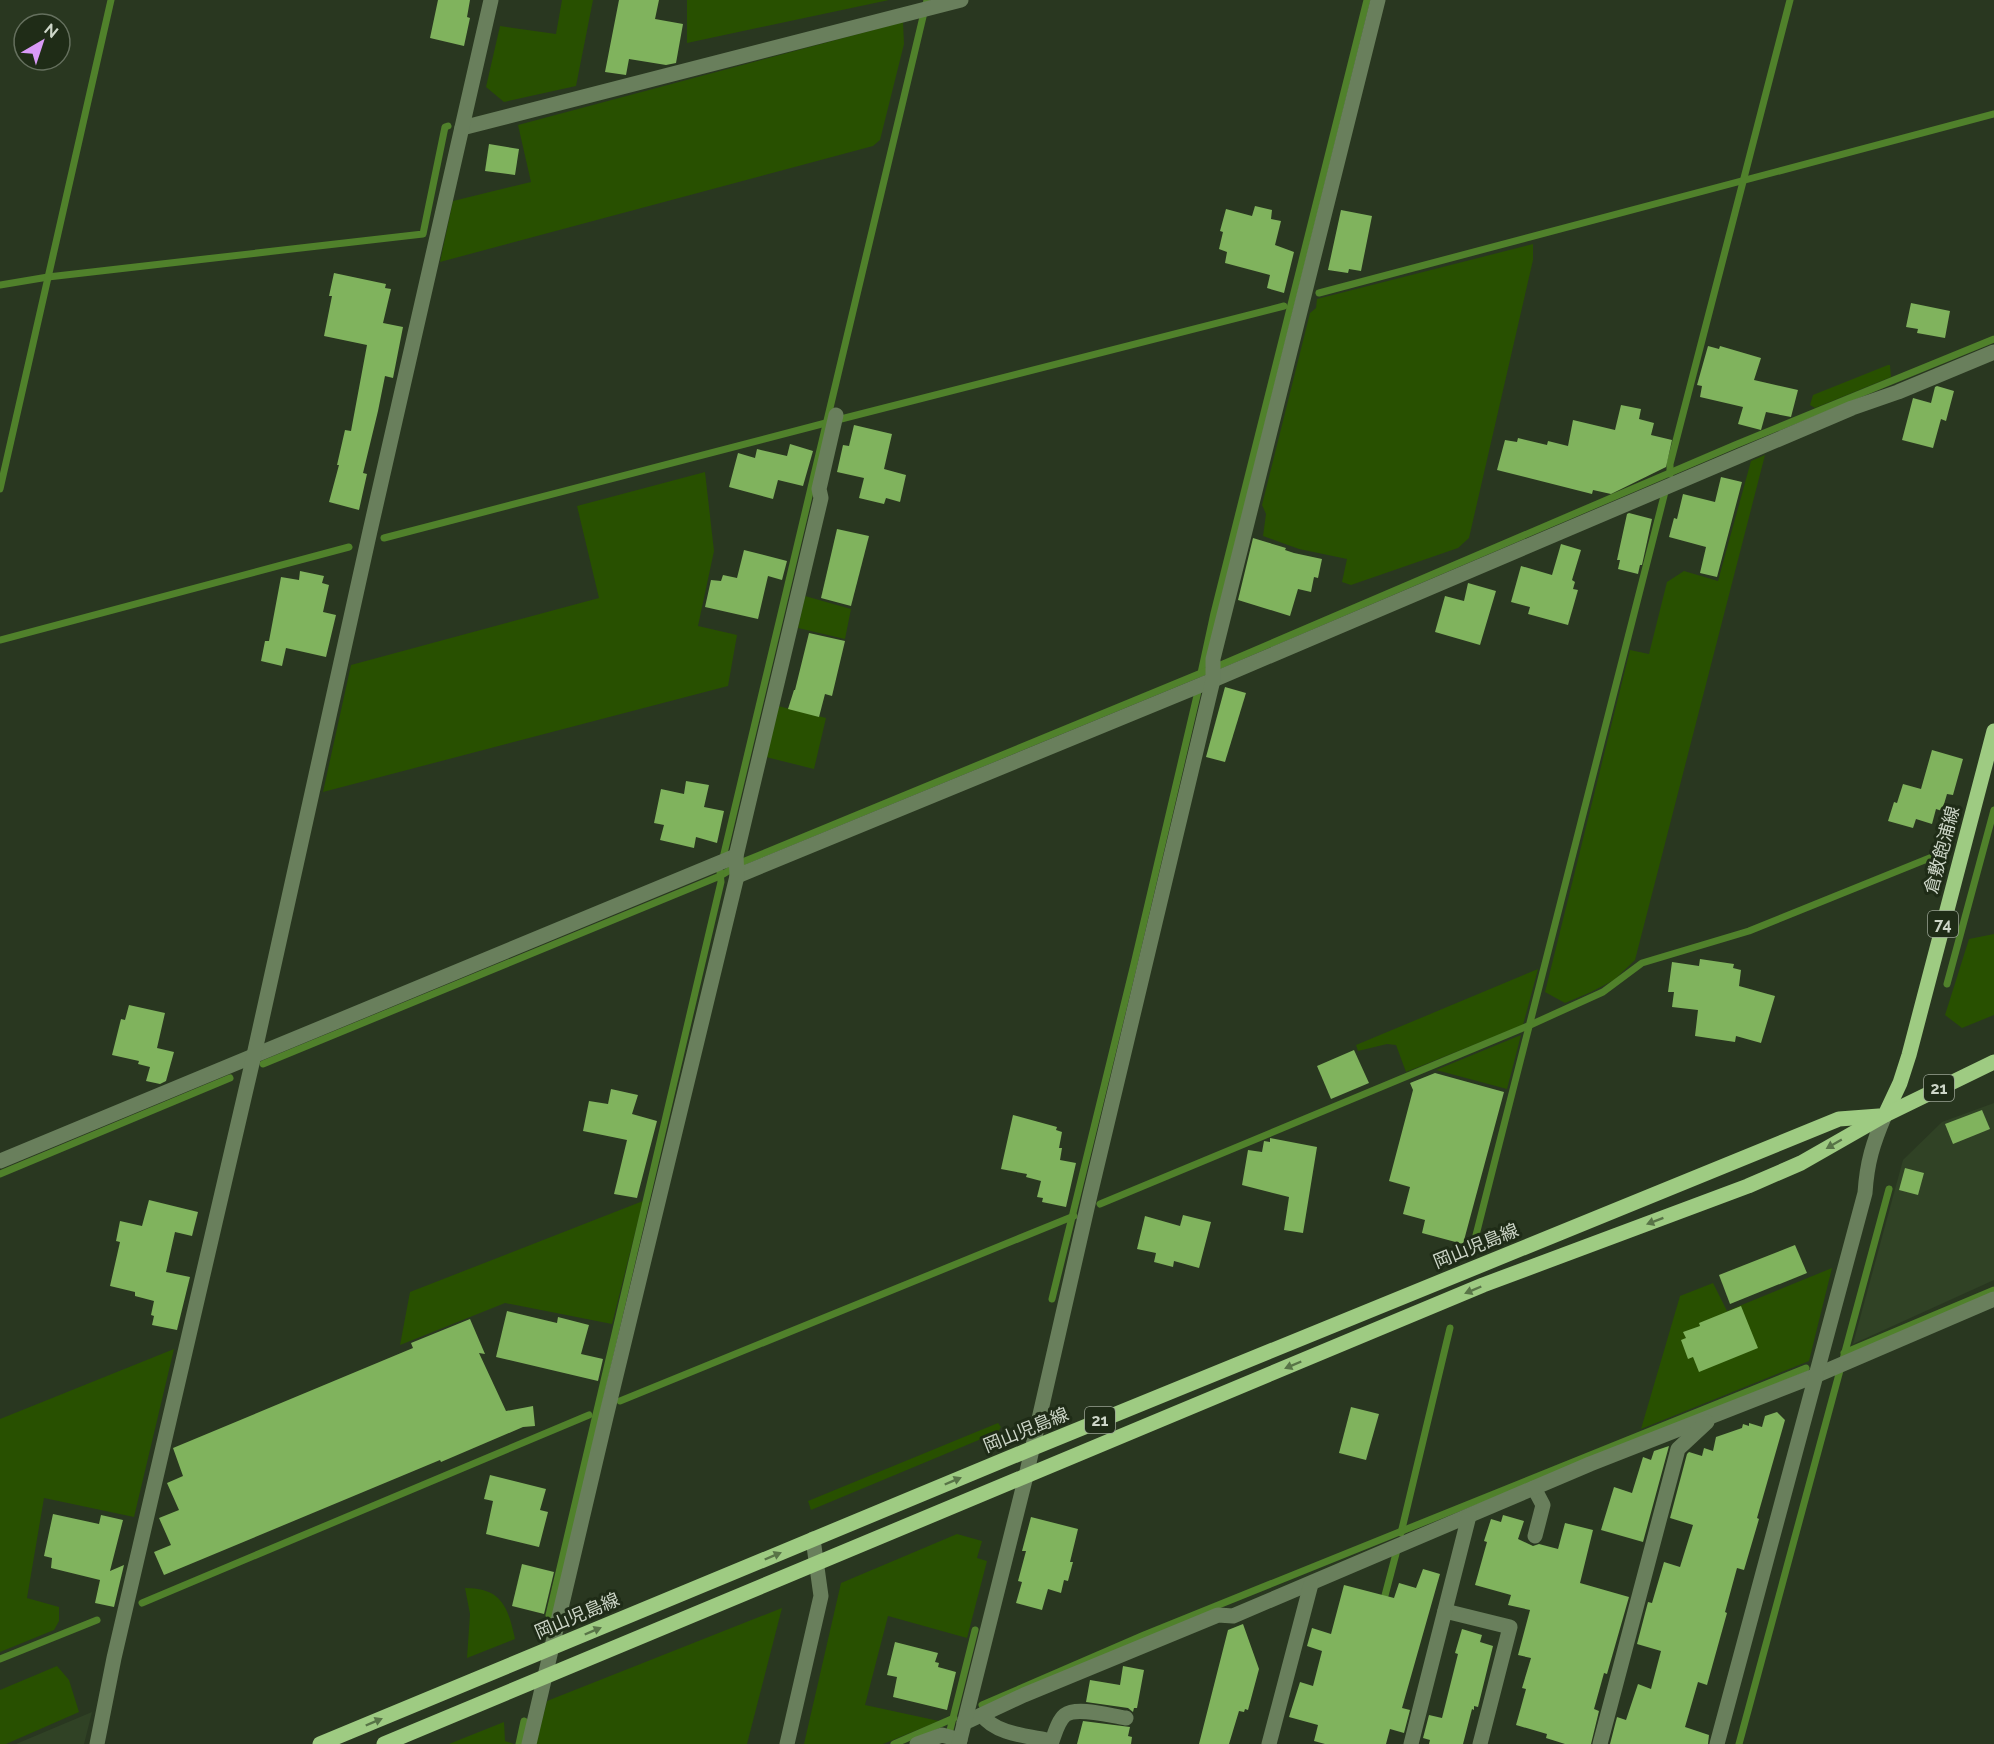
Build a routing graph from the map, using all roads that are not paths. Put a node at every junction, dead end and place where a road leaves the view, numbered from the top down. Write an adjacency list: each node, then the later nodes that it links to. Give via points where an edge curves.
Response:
1 (491, 0): 4 (street)
2 (960, 0): 4 (street)
3 (1377, 0): 7 (street)
4 (462, 128): 10 (street)
5 (1994, 352): 7 (street)
6 (835, 420): 9 (street, via 819,489 821,498)
7 (1208, 676): 9 (street); 17 (street)
8 (1994, 731): 12 (main road, 倉敷飽浦線 / 74, via 1909,1055)
9 (735, 864): 10 (street, via 713,866); 26 (street)
10 (254, 1055): 13 (street); 33 (street)
11 (1994, 1062): 12 (main road, 岡山児島線 / 21)
12 (1885, 1115): 15 (street, via 1872,1144 1865,1193); 17 (main road, 岡山児島線 / 21, via 1839,1119); 18 (main road, 岡山児島線 / 21, one-way to 18, via 1801,1163 1748,1186 1483,1285)
13 (0, 1161)
14 (1994, 1299): 15 (street)
15 (1817, 1375): 16 (street); 43 (street)
16 (1714, 1416): 19 (street); 42 (street, via 1678,1449)
17 (1032, 1448): 18 (street); 22 (main road, 岡山児島線 / 21, one-way to 17)
18 (1026, 1476): 23 (main road, 岡山児島線 / 21); 30 (street)
19 (1534, 1488): 20 (street); 21 (street, via 1543,1505)
20 (1469, 1516): 24 (street); 25 (street)
21 (1535, 1536)
22 (813, 1539): 23 (street); 26 (main road, 岡山児島線 / 21, one-way to 22)
23 (817, 1563): 27 (main road, 岡山児島線 / 21); 37 (street, via 821,1596)
24 (1311, 1584): 28 (street, via 1233,1616 1218,1616 1157,1640); 39 (street)
25 (1445, 1611): 40 (street); 41 (street, via 1510,1627)
26 (552, 1647): 27 (street); 34 (main road, 岡山児島線 / 21, one-way to 26)
27 (546, 1676): 35 (main road, 岡山児島線 / 21); 36 (street)
28 (982, 1715): 30 (street); 32 (street, via 1001,1730)
29 (1126, 1718): 32 (street, via 1078,1711 1066,1714)
30 (964, 1723): 31 (street)
31 (953, 1739): 38 (street)
32 (1052, 1742)
33 (97, 1744)
34 (320, 1744)
35 (384, 1744)
36 (530, 1744)
37 (787, 1744)
38 (917, 1744)
39 (1269, 1744)
40 (1411, 1744)
41 (1480, 1744)
42 (1599, 1744)
43 (1718, 1744)

